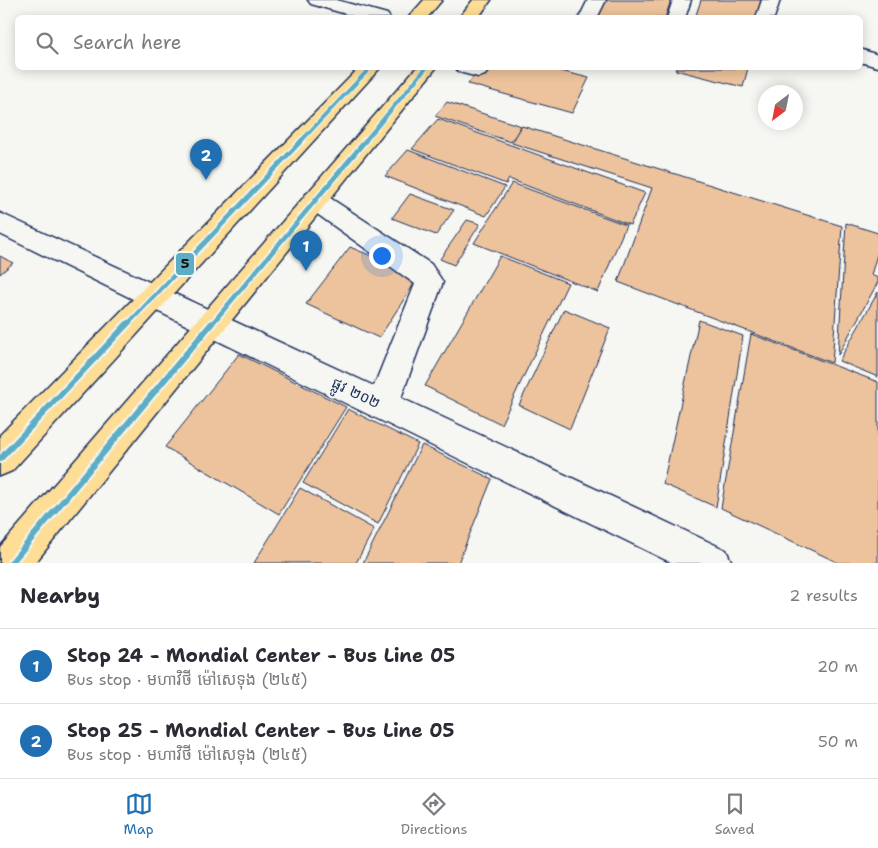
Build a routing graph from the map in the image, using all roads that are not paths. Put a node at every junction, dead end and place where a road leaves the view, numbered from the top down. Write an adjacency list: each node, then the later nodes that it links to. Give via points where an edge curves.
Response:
1 (317, 0): 7 (street)
2 (433, 0): 8 (main road)
3 (482, 0): 9 (main road)
4 (598, 0): 10 (street)
5 (682, 0): 11 (street)
6 (771, 0): 12 (street)
7 (370, 15)
8 (420, 15)
9 (470, 15)
10 (590, 15)
11 (677, 15)
12 (766, 15)
13 (863, 56): 14 (street)
14 (878, 61)
15 (368, 70): 19 (main road)
16 (424, 70): 17 (main road)
17 (315, 200): 20 (main road); 21 (street, via 421,272 429,282)
18 (0, 223): 19 (street, ផ្លូវ ២០២)
19 (153, 296): 20 (street, ផ្លូវ ២០២); 22 (main road)
20 (211, 324): 21 (street, ផ្លូវ ២០២); 24 (main road)
21 (382, 405): 23 (street, ផ្លូវ ២០២)
22 (0, 459)
23 (698, 560)
24 (11, 563)

